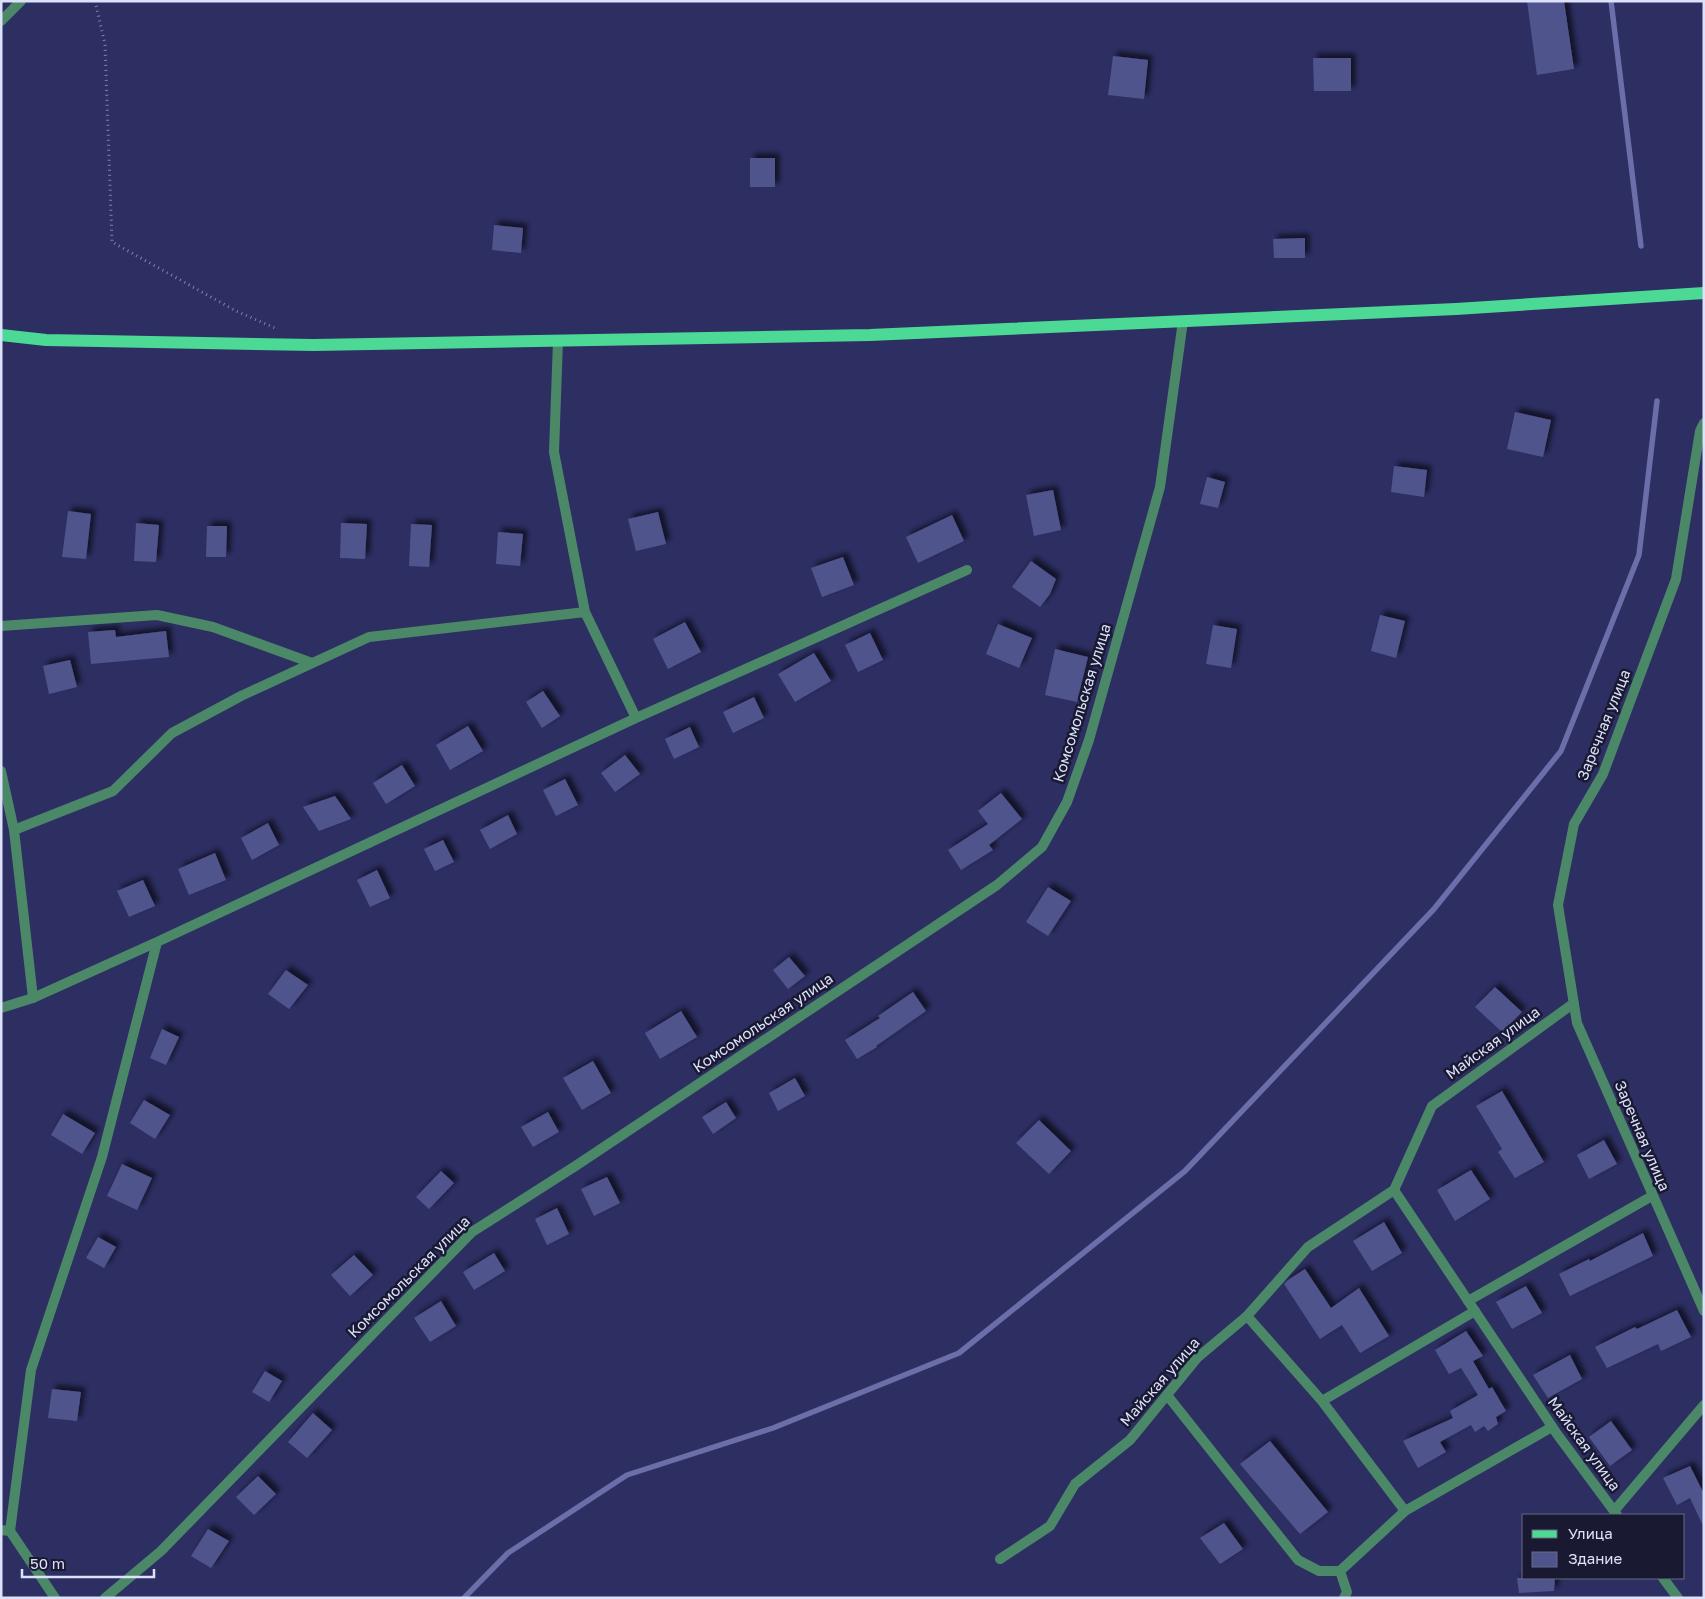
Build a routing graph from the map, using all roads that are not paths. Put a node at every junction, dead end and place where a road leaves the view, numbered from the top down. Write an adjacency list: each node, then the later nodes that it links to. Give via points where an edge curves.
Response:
1 (21, 1): 2 (street)
2 (1, 21)
3 (1704, 293): 4 (main road, via 1456,309)
4 (1183, 321): 6 (main road, via 870,335); 36 (street, Комсомольская улица, via 1160,487 1089,740 1067,802 1042,847 997,885 472,1232 161,1551)
5 (1, 336): 6 (main road, via 46,340 314,345)
6 (558, 341): 9 (street, via 554,452)
7 (1704, 423): 17 (street, Заречная улица, via 1700,431 1676,579 1603,774 1574,824 1558,905)
8 (967, 570): 12 (street)
9 (585, 612): 11 (street, via 369,637); 12 (street)
10 (1, 626): 11 (street, via 157,615 214,628)
11 (312, 663): 14 (street, via 172,733 113,791)
12 (636, 718): 15 (street)
13 (1, 771): 14 (street)
14 (14, 830): 16 (street)
15 (157, 942): 16 (street); 31 (street, via 102,1157 31,1370)
16 (33, 998): 18 (street)
17 (1574, 1004): 19 (street, Майская улица, via 1432,1106); 20 (street, Заречная улица, via 1577,1023)
18 (1, 1008)
19 (1394, 1190): 21 (street, Майская улица); 24 (street, Майская улица, via 1308,1247)
20 (1652, 1196): 21 (street); 23 (street, Заречная улица)
21 (1468, 1301): 22 (street, Майская улица)
22 (1475, 1311): 26 (street); 28 (street, Майская улица)
23 (1704, 1312)
24 (1247, 1316): 25 (street, Майская улица, via 1197,1358); 26 (street)
25 (1168, 1395): 32 (street, Майская улица, via 1130,1440 1075,1484 1050,1526); 33 (street, via 1298,1560 1319,1571)
26 (1322, 1401): 29 (street)
27 (1704, 1405): 30 (street)
28 (1552, 1427): 29 (street); 30 (street, Майская улица)
29 (1405, 1511): 33 (street)
30 (1615, 1513)
31 (6, 1530): 35 (street)
32 (1000, 1559)
33 (1340, 1571): 37 (street, via 1347,1592)
34 (1664, 1579): 38 (street)
35 (55, 1598)
36 (105, 1598)
37 (1344, 1598)
38 (1678, 1598)

